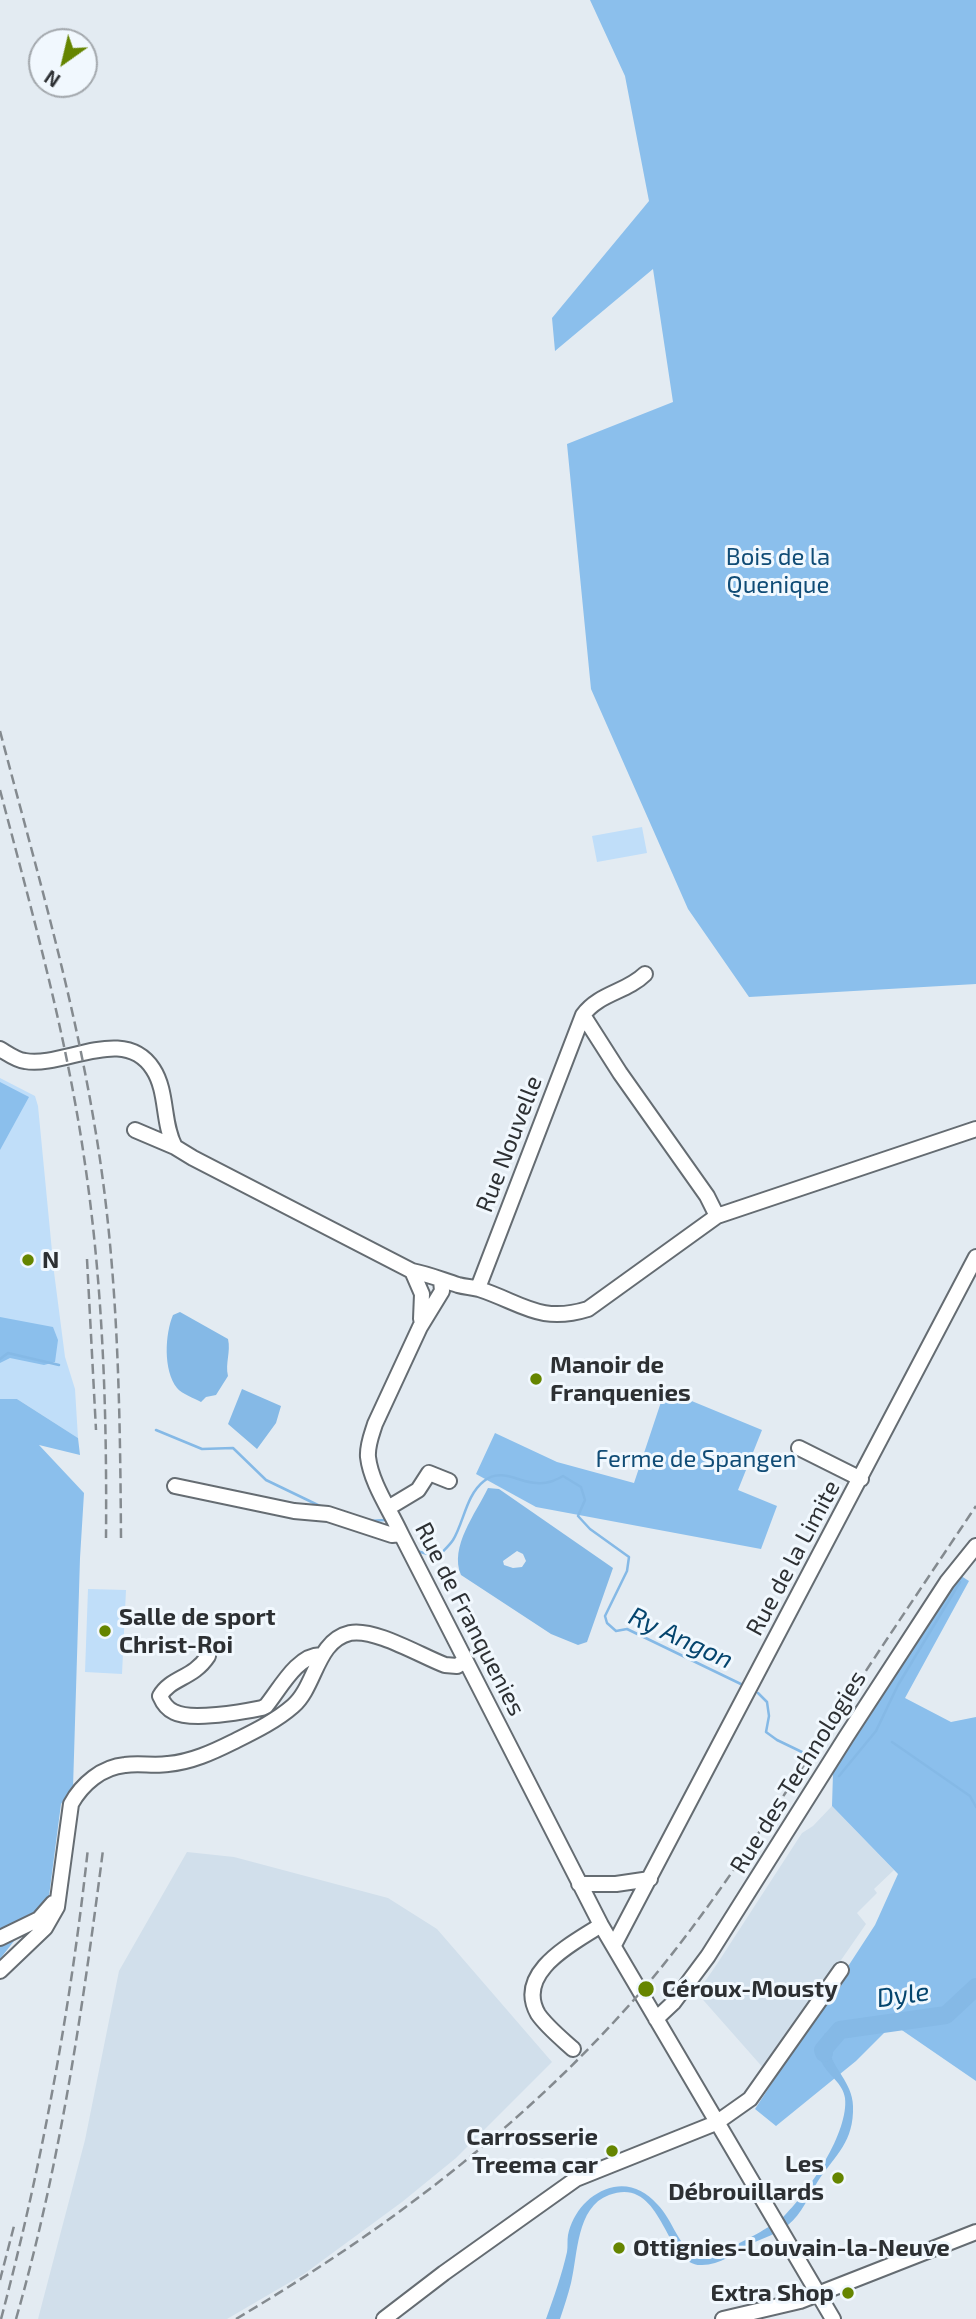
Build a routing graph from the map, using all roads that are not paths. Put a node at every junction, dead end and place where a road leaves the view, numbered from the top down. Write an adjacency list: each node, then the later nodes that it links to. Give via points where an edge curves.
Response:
1 (645, 974): 2 (street, via 635,985 597,1001)
2 (583, 1015): 7 (street); 10 (street, Rue Nouvelle)
3 (0, 1049): 6 (street, via 23,1061 110,1048 137,1054 158,1077 167,1129)
4 (976, 1129): 7 (street)
5 (135, 1130): 6 (street)
6 (175, 1147): 9 (street, via 412,1271)
7 (717, 1216): 10 (street, via 588,1309 546,1314)
8 (976, 1257): 12 (street, Rue de la Limite)
9 (431, 1287): 10 (street); 15 (street, Rue de Franquenies, via 420,1327 370,1439 372,1472)
10 (478, 1289)
11 (799, 1448): 12 (street)
12 (861, 1479): 21 (street, Rue de la Limite)
13 (449, 1481): 15 (street, via 429,1474 418,1490)
14 (175, 1486): 16 (street, via 328,1514)
15 (388, 1508): 16 (street, Rue de Franquenies)
16 (401, 1534): 20 (street, Rue de Franquenies)
17 (976, 1546): 29 (street, Rue des Technologies, via 947,1582 708,1956)
18 (321, 1655): 19 (street, via 294,1670 262,1709 223,1715 175,1713 160,1696 174,1682 191,1676); 20 (street, via 341,1636 361,1633 445,1665); 23 (street, via 310,1684 293,1707 247,1735 192,1759 113,1768 85,1784 69,1813)
19 (208, 1656)
20 (465, 1661): 22 (street, Rue de Franquenies)
21 (650, 1879): 22 (street); 26 (street, Rue de la Limite)
22 (579, 1884): 24 (street, Rue de Franquenies)
23 (58, 1897): 25 (street, via 39,1919); 28 (street, via 45,1928)
24 (601, 1924): 26 (street, Rue de Franquenies); 30 (street, via 548,1961 534,1988 538,2014)
25 (0, 1938)
26 (614, 1945): 29 (street, Rue de Franquenies)
27 (841, 1970): 31 (street, via 750,2099)
28 (0, 1971)
29 (656, 2019): 31 (street, Rue de Franquenies)
30 (573, 2049)
31 (716, 2123): 33 (street, Rue de Franquenies); 34 (street, via 576,2179)
32 (976, 2232): 33 (street)
33 (818, 2293): 35 (street); 36 (street, Rue de Franquenies)
34 (384, 2319)
35 (723, 2319)
36 (833, 2319)

